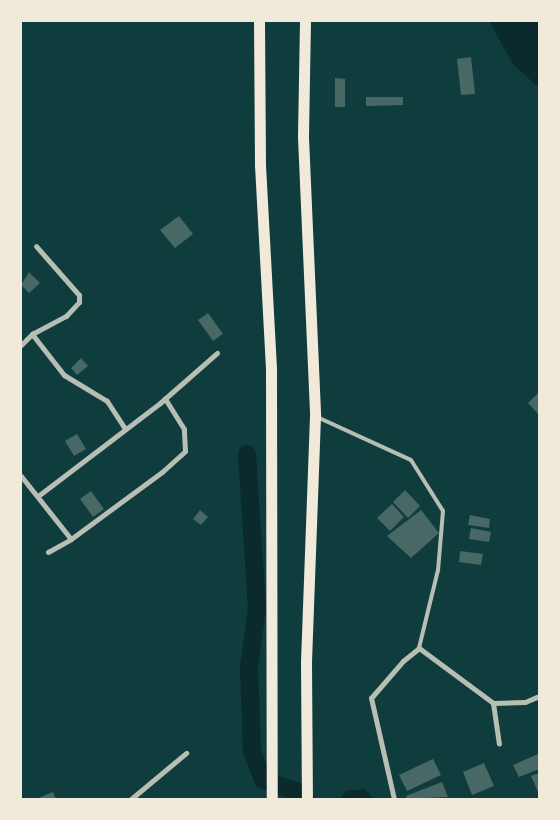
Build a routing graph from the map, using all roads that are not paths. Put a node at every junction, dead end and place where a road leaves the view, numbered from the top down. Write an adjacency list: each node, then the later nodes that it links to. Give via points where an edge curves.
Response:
1 (259, 21): 20 (highway, via 260,165 271,369)
2 (304, 21): 8 (highway, via 303,137)
3 (36, 246): 4 (street, via 79,295 74,310)
4 (32, 334): 5 (street); 9 (street, via 64,375 107,401)
5 (21, 345)
6 (217, 353): 7 (street)
7 (166, 398): 9 (street); 12 (street, via 184,429 185,451 162,472)
8 (315, 416): 14 (lane, via 411,460 443,511 438,570); 21 (highway, via 306,662)
9 (125, 429): 11 (street)
10 (21, 476): 11 (street)
11 (38, 496): 12 (street)
12 (71, 539): 13 (street)
13 (48, 552)
14 (419, 648): 16 (street); 22 (street, via 403,661 371,698)
15 (539, 696): 16 (street, via 525,702)
16 (493, 703): 17 (street)
17 (499, 744)
18 (186, 753): 19 (street)
19 (131, 799)
20 (272, 799)
21 (307, 799)
22 (394, 799)

